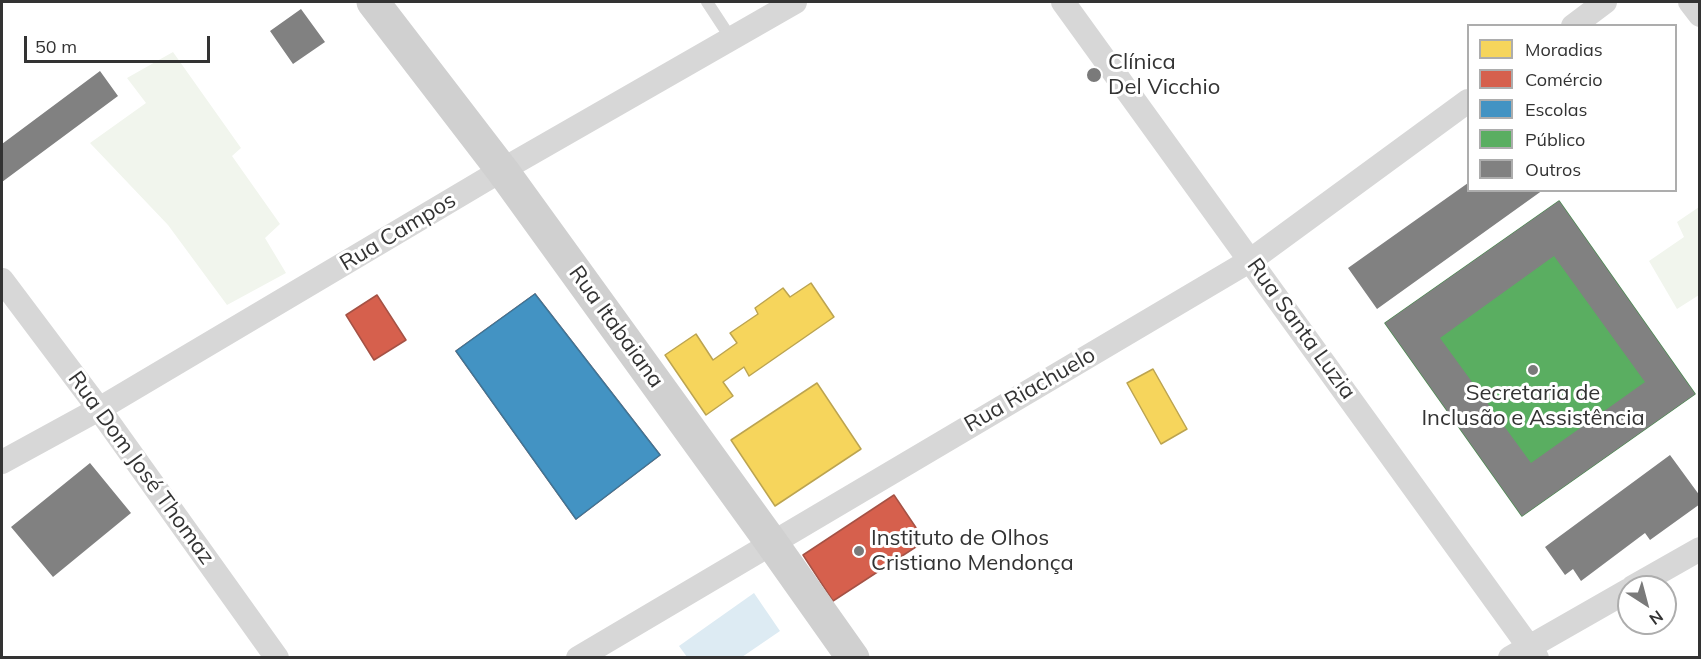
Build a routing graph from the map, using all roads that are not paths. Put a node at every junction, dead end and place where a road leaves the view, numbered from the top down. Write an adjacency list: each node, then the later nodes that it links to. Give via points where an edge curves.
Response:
1 (373, 2): 11 (main road, Rua Itabaiana)
2 (707, 2): 9 (lane)
3 (795, 2): 9 (street, Rua Campos)
4 (1064, 2): 12 (street, Rua Santa Luzia)
5 (1605, 2): 8 (street)
6 (1690, 2): 7 (street)
7 (1700, 15)
8 (1576, 24)
9 (730, 38): 11 (street, Rua Campos)
10 (1467, 102): 12 (street, Rua Riachuelo)
11 (502, 170): 14 (street, Rua Campos); 16 (main road, Rua Itabaiana)
12 (1251, 260): 16 (street, Rua Riachuelo); 20 (street, Rua Santa Luzia)
13 (2, 280): 14 (street, Rua Dom José Thomaz)
14 (99, 409): 15 (street, Rua Campos); 21 (street, Rua Dom José Thomaz)
15 (2, 462)
16 (771, 542): 22 (street, Rua Riachuelo); 23 (main road, Rua Itabaiana)
17 (1700, 549): 18 (street)
18 (1654, 575)
19 (1617, 597): 20 (street)
20 (1526, 654)
21 (277, 657)
22 (578, 657)
23 (853, 657)

